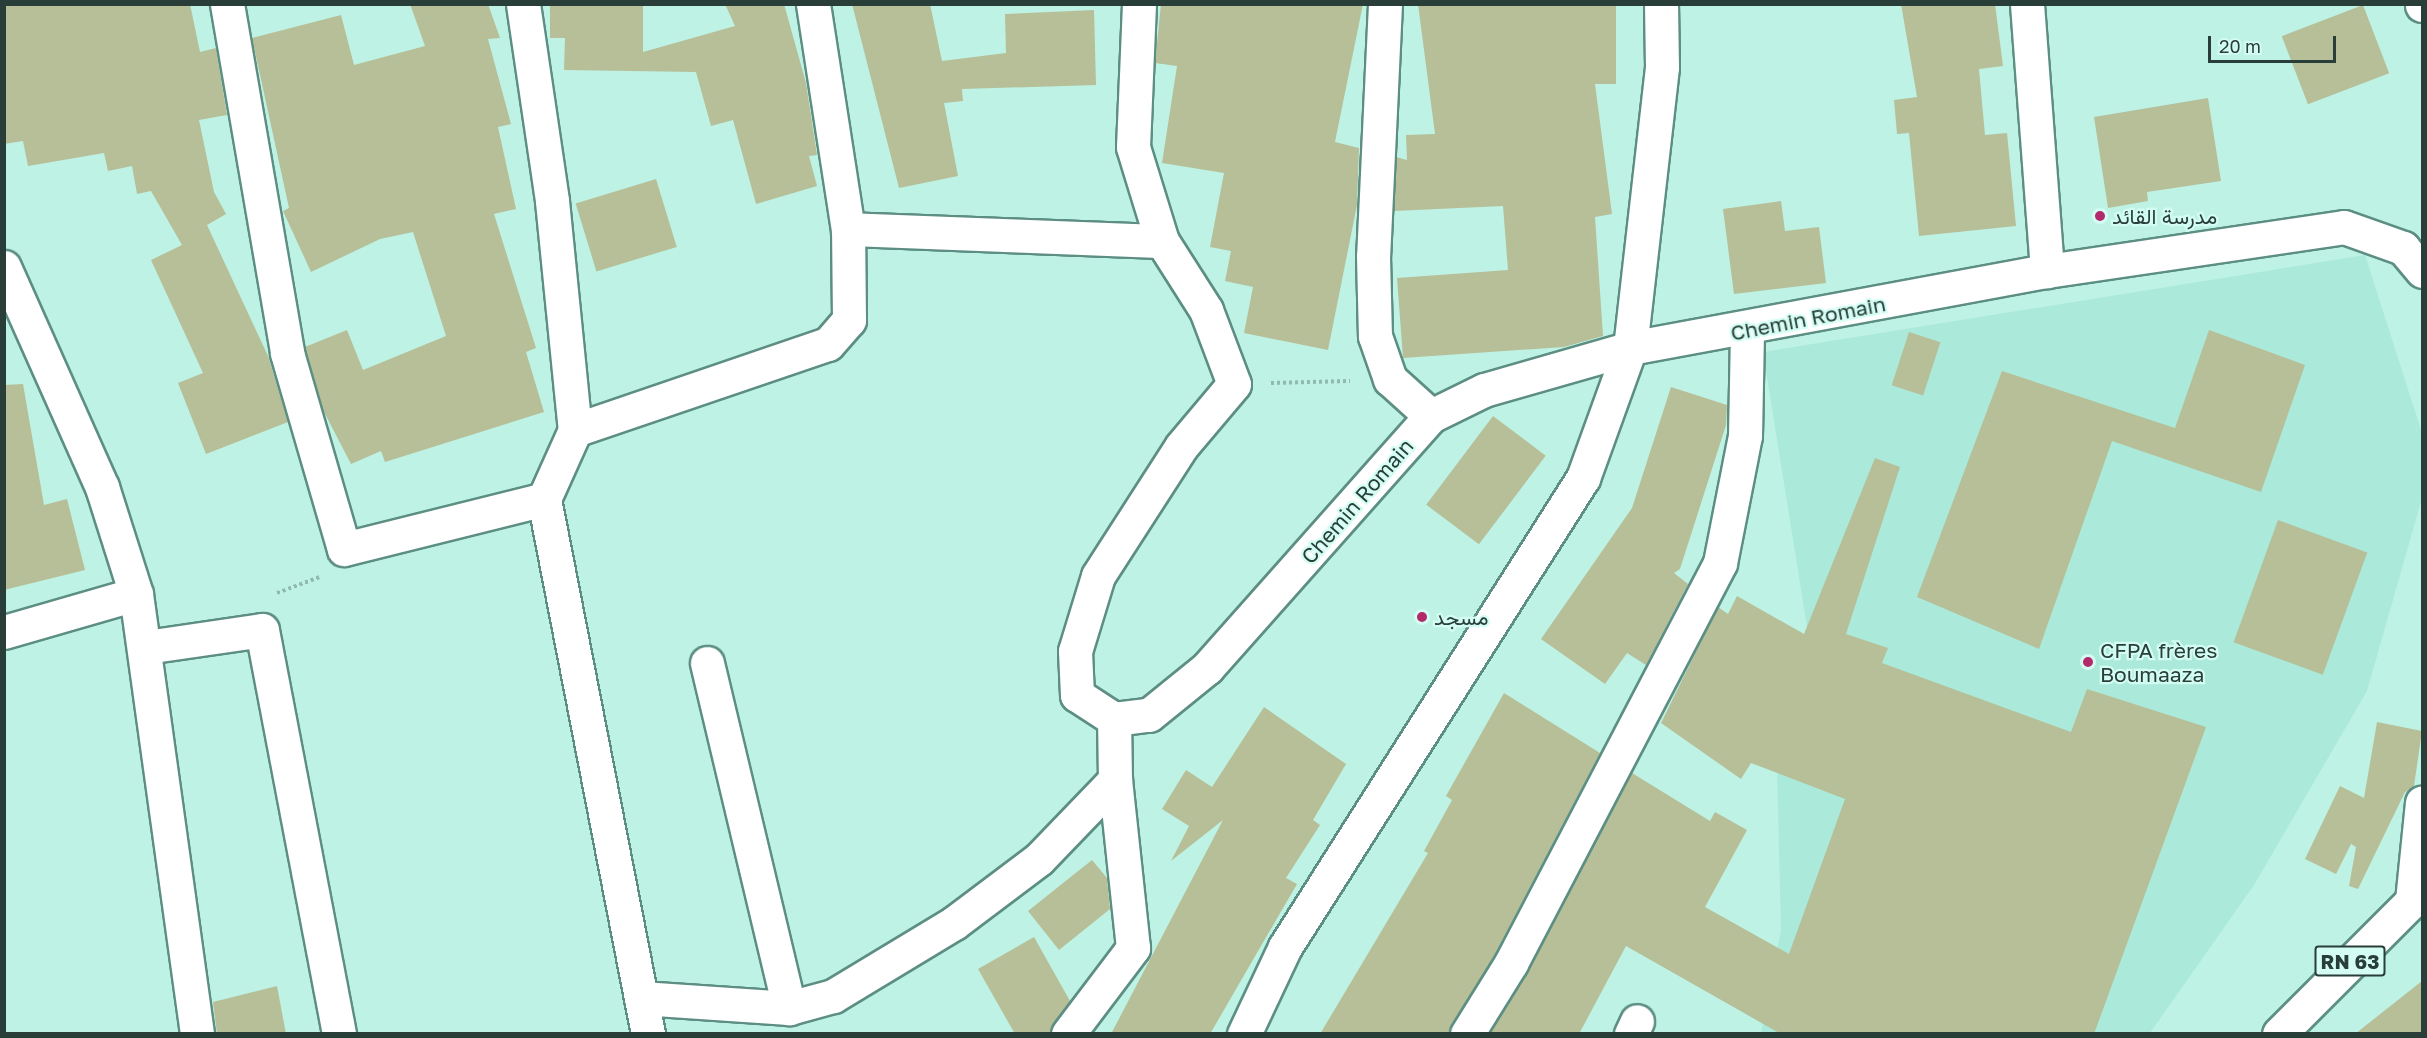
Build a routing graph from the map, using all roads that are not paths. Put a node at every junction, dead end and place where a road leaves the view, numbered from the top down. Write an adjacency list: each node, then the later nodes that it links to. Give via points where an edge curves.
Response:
1 (227, 4): 17 (street, via 287,354 344,549)
2 (523, 4): 16 (street, via 552,201)
3 (813, 4): 8 (street)
4 (1139, 4): 9 (street, via 1132,147)
5 (1385, 4): 15 (street, via 1372,256 1376,336 1390,380)
6 (1661, 4): 14 (street, via 1662,67)
7 (2027, 4): 11 (street)
8 (848, 229): 9 (street); 16 (street, via 849,320 828,344)
9 (1162, 241): 22 (street, via 1206,310 1234,384 1181,447 1098,576 1075,651 1077,695)
10 (4, 267): 18 (street, via 102,487)
11 (2047, 271): 12 (street, Chemin Romain, via 2344,226 2403,248); 13 (street, Chemin Romain)
12 (2422, 271)
13 (1747, 330): 14 (street, Chemin Romain); 33 (street, via 1745,436 1720,563 1511,963)
14 (1630, 348): 15 (street, Chemin Romain, via 1484,390); 32 (street, via 1583,478 1285,947)
15 (1431, 416): 22 (street, Chemin Romain, via 1207,668 1149,715)
16 (575, 430): 17 (street)
17 (544, 499): 26 (street)
18 (136, 594): 19 (street); 20 (street)
19 (4, 632)
20 (146, 647): 28 (street); 29 (street, via 262,630)
21 (707, 663): 27 (street)
22 (1114, 719): 23 (street)
23 (1115, 780): 27 (street, via 1039,859 954,923 833,996); 31 (street, via 1133,948)
24 (2422, 803): 25 (street)
25 (2417, 896): 34 (street, RN 63)
26 (641, 998): 27 (street); 30 (street)
27 (789, 1008)
28 (197, 1034)
29 (339, 1034)
30 (648, 1034)
31 (1068, 1034)
32 (1244, 1034)
33 (1467, 1034)
34 (2279, 1034)

